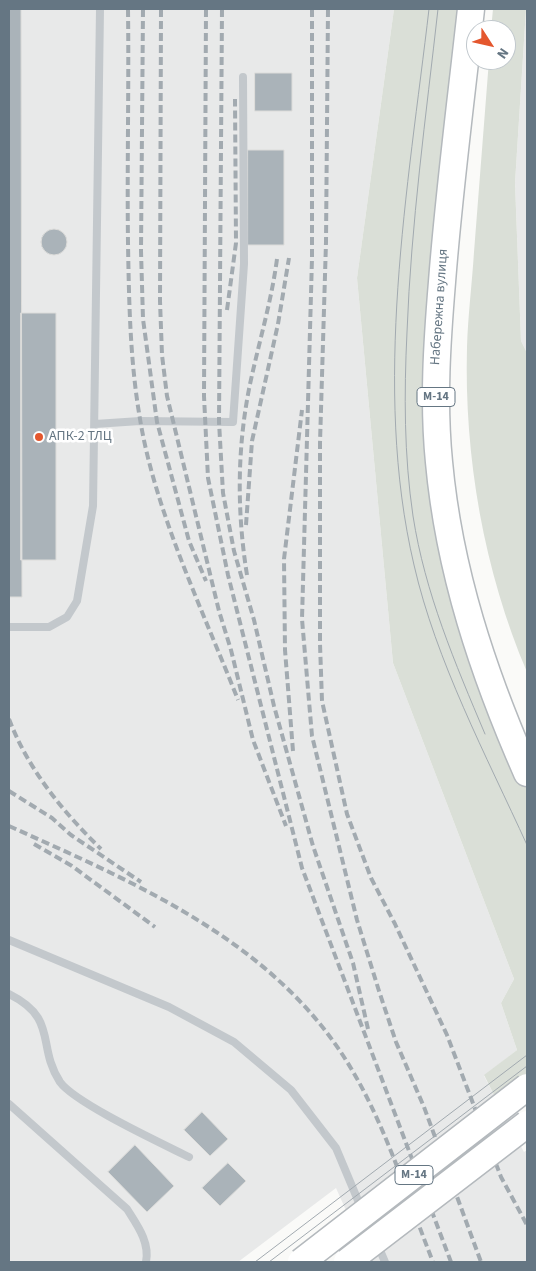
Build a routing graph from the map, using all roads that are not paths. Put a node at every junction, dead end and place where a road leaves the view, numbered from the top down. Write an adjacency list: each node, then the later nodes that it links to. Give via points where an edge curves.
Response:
1 (100, 9): 4 (lane)
2 (471, 9): 6 (highway, Набережна вулиця / М-14, via 436,349 439,462 449,536 463,602 484,667)
3 (243, 77): 4 (lane, via 244,264 233,422)
4 (94, 424): 5 (lane, via 93,506 77,601 67,617 49,626)
5 (9, 627)
6 (527, 773)
7 (9, 940): 13 (lane, via 169,1007 234,1042 291,1090 336,1148)
8 (9, 994): 12 (lane, via 24,1001 40,1017 51,1062 61,1082 78,1098)
9 (527, 1087): 16 (highway, М-14, bridge)
10 (9, 1104): 15 (lane, via 127,1210 142,1231)
11 (527, 1124): 17 (highway, М-14, bridge)
12 (189, 1158)
13 (366, 1218)
14 (374, 1236): 18 (lane)
15 (146, 1262)
16 (301, 1262)
17 (347, 1262)
18 (385, 1262)

